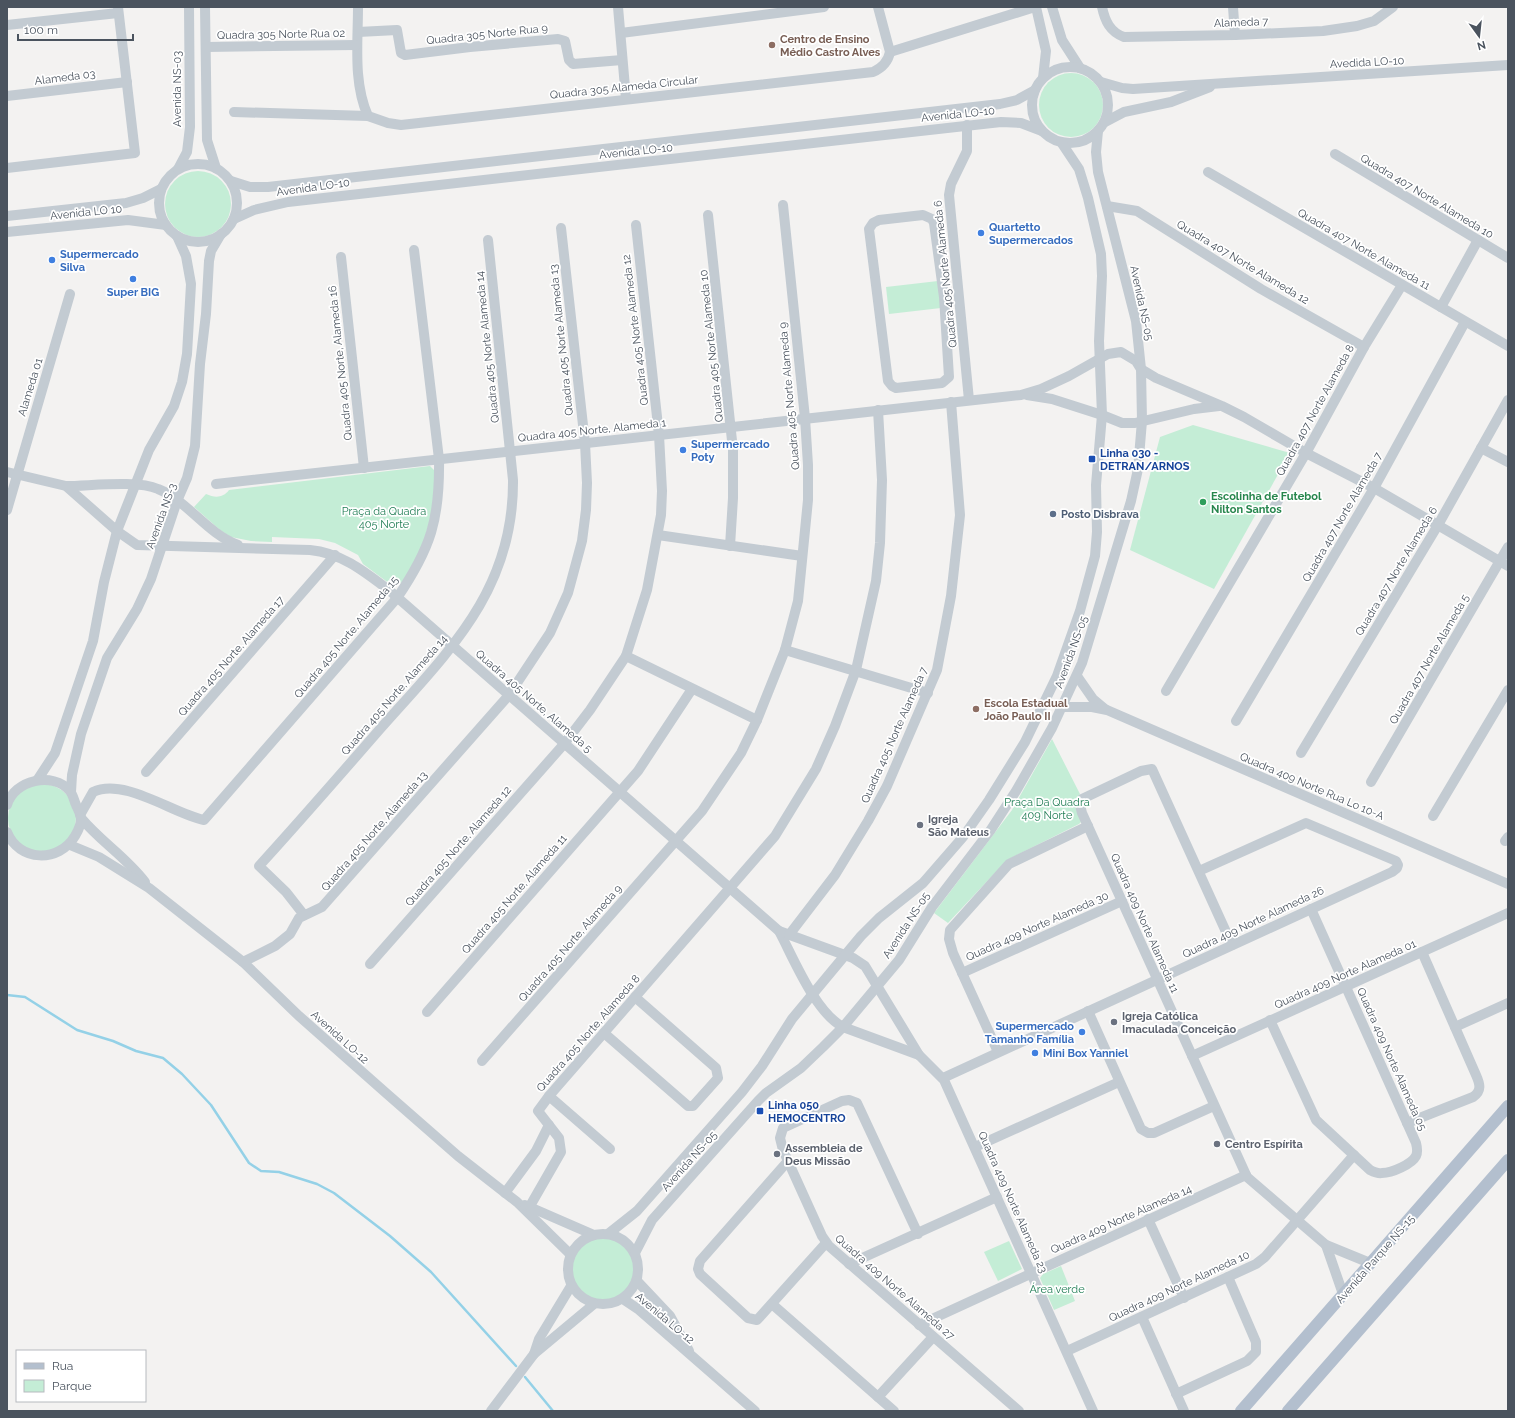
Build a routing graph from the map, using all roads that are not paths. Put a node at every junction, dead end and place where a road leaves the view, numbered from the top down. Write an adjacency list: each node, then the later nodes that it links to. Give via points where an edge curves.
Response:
1 (189, 7): 40 (street, Avenida NS-03, via 190,127 187,152)
2 (205, 7): 18 (street)
3 (358, 7): 14 (street)
4 (618, 7): 15 (street)
5 (824, 7): 15 (street)
6 (878, 7): 19 (street)
7 (1035, 7): 19 (street); 23 (street, via 1046,51)
8 (1052, 7): 22 (street, via 1062,40)
9 (1102, 7): 16 (street, Alameda 7, via 1110,27 1116,34 1124,37)
10 (1233, 7): 16 (street)
11 (1393, 7): 16 (street, Alameda 7, via 1374,21 1357,26 1323,31)
12 (118, 10): 13 (street); 24 (street)
13 (7, 25)
14 (358, 32): 17 (street); 20 (street, Quadra 305 Norte Rua 9, via 397,30 400,49 405,56 558,38 565,41 569,60 573,64)
15 (621, 33): 20 (street)
16 (1235, 35)
17 (356, 45): 18 (street, Quadra 305 Norte Rua 02); 31 (street, via 363,104)
18 (206, 47): 39 (street, via 207,140)
19 (890, 52): 29 (street, Quadra 305 Alameda Circular, via 883,66 873,72)
20 (622, 60): 29 (street)
21 (1508, 65): 26 (street, Avedida LO-10)
22 (1080, 68): 23 (street, via 1061,68); 25 (street, via 1091,73)
23 (1043, 78): 27 (street)
24 (127, 82): 28 (street, Alameda 03); 38 (street, via 135,154)
25 (1100, 82): 26 (street, Avedida LO-10, via 1130,89); 32 (street, via 1107,93 1108,101)
26 (1228, 82): 32 (street, Avedida LO-10, via 1171,102 1128,111)
27 (1035, 90): 34 (street, via 1032,109 1035,121); 42 (street, Avenida LO-10, via 1017,100 1000,104 527,159 268,187 250,187)
28 (7, 96)
29 (626, 99): 31 (street, Quadra 305 Alameda Circular, via 401,125)
30 (234, 112): 31 (street, Quadra 305 Alameda Circular)
31 (368, 116)
32 (1105, 122): 35 (street)
33 (967, 125): 34 (street, Avenida LO-10, via 1008,122); 48 (street, Avenida LO-10, via 288,202 254,210); 62 (street, Quadra 405 Norte Alameda 6, via 967,151 949,195)
34 (1042, 131): 36 (street, Avenida NS-05)
35 (1098, 131): 36 (street, via 1090,138 1079,142); 45 (street, Avenida NS-05, via 1096,158)
36 (1061, 142): 68 (street, Avenida NS-05, via 1079,169 1100,244)
37 (1335, 154): 56 (street, Quadra 407 Norte Alameda 10)
38 (7, 168)
39 (216, 168): 40 (street, via 196,164); 42 (street)
40 (178, 169): 43 (street)
41 (1208, 172): 60 (street, Quadra 407 Norte Alameda 11)
42 (231, 181): 48 (street, via 237,200)
43 (161, 189): 47 (street, Avenida LO 10, via 143,198 126,202); 49 (street, Avenida NS-3, via 159,208)
44 (783, 205): 77 (street, Quadra 405 Norte Alameda 9)
45 (1107, 206): 67 (street, Quadra 407 Norte Alameda 12, via 1137,212); 69 (street, Avenida NS-05, via 1136,321)
46 (708, 215): 79 (street, Quadra 405 Norte Alameda 10)
47 (7, 216)
48 (234, 219): 53 (street, Avenida NS-3)
49 (166, 225): 52 (street, Avenida LO 10, via 128,220); 54 (street, Avenida NS-3)
50 (636, 225): 80 (street, Quadra 405 Norte Alameda 12)
51 (561, 228): 81 (street, Quadra 405 Norte Alameda 13)
52 (7, 232)
53 (221, 234): 54 (street, Avenida NS-3, via 199,242); 93 (street, Avenida NS-3, via 208,261 195,446 187,478)
54 (177, 236): 90 (street, Avenida NS-3, via 190,271 187,354 178,396 153,440)
55 (488, 240): 83 (street, Quadra 405 Norte Alameda 14)
56 (1478, 240): 59 (street, Quadra 407 Norte Alameda 10); 64 (street)
57 (414, 250): 85 (street, Quadra 405 Norte, Alameda 15)
58 (341, 257): 87 (street, Quadra 405 Norte, Alameda 16)
59 (1508, 258)
60 (1402, 285): 64 (street, Quadra 407 Norte Alameda 11); 67 (street, Quadra 407 Norte Alameda 8)
61 (70, 294): 88 (street, Alameda 01)
62 (958, 296): 63 (street); 71 (street, Quadra 405 Norte Alameda 6)
63 (944, 297): 63 (street, via 949,377 942,383 896,388 892,386 888,381 873,268 869,229 873,223 879,220 923,215 932,219)
64 (1441, 307): 65 (street, Quadra 407 Norte Alameda 11)
65 (1465, 322): 66 (street, Quadra 407 Norte Alameda 11); 92 (street, Quadra 407 Norte Alameda 7)
66 (1508, 346)
67 (1364, 347): 84 (street, Quadra 407 Norte Alameda 8)
68 (1100, 357): 69 (street, via 1122,352 1136,361); 70 (street, via 1069,376); 76 (street, Avenida NS-05)
69 (1142, 370): 74 (street); 78 (street, Avenida NS-05)
70 (1021, 395): 71 (street, Quadra 405 Norte, Alameda 1); 76 (street, via 1045,397)
71 (969, 400): 73 (street, Quadra 405 Norte, Alameda 1)
72 (1508, 400): 82 (street, Quadra 407 Norte Alameda 6)
73 (951, 402): 75 (street, Quadra 405 Norte, Alameda 1); 114 (street, Quadra 405 Norte Alameda 7, via 960,515 951,596 937,670)
74 (1222, 406): 78 (street, via 1194,409); 84 (street)
75 (878, 410): 77 (street, Quadra 405 Norte, Alameda 1); 109 (street, Quadra 405 Norte, Alameda 8, via 882,480 880,542 876,581)
76 (1102, 415): 78 (street, via 1122,423); 146 (street, Avenida NS-05, via 1096,486 1095,556 1066,654 1046,702 1004,777 963,836 923,883 872,925)
77 (805, 418): 79 (street, Quadra 405 Norte, Alameda 1); 103 (street, Quadra 405 Norte Alameda 9, via 808,500)
78 (1142, 421): 110 (street, Avenida NS-05, via 1140,454 1131,501)
79 (732, 426): 80 (street, Quadra 405 Norte, Alameda 1); 98 (street, Quadra 405 Norte Alameda 10, via 734,472)
80 (660, 435): 81 (street, Quadra 405 Norte, Alameda 1); 97 (street, Quadra 405 Norte Alameda 12, via 662,491)
81 (585, 443): 83 (street, Quadra 405 Norte, Alameda 1); 115 (street, Quadra 405 Norte Alameda 13, via 586,510 582,541 571,583 550,633)
82 (1481, 448): 86 (street); 95 (street, Quadra 407 Norte Alameda 6)
83 (511, 451): 85 (street, Quadra 405 Norte, Alameda 1); 106 (street, Quadra 405 Norte, Alameda 14, via 513,496 509,531 502,558 484,600)
84 (1306, 453): 92 (street); 113 (street, Quadra 407 Norte Alameda 8)
85 (439, 459): 87 (street, Quadra 405 Norte, Alameda 1); 105 (street, Quadra 405 Norte, Alameda 15, via 439,501 432,532 420,562)
86 (1508, 462)
87 (364, 468): 89 (street, Quadra 405 Norte, Alameda 1)
88 (12, 474): 91 (street, Quadra 405 Norte, Alameda 5); 94 (street, Alameda 01)
89 (216, 484)
90 (136, 485): 91 (street, Quadra 405 Norte, Alameda 5); 93 (street, Quadra 405 Norte, Alameda 5, via 158,489); 96 (street, Avenida NS-3)
91 (66, 486): 96 (street, Quadra 405 Norte, Alameda 5)
92 (1374, 488): 95 (street); 119 (street, Quadra 407 Norte Alameda 7)
93 (177, 501): 99 (street, Avenida NS-3); 100 (street, Quadra 405 Norte, Alameda 5, via 220,537)
94 (7, 510)
95 (1438, 524): 104 (street); 121 (street, Quadra 407 Norte Alameda 6)
96 (117, 531): 99 (street, Quadra 405 Norte, Alameda 5, via 137,545); 123 (street, Avenida NS-3, via 93,641 55,753)
97 (658, 535): 98 (street); 108 (street, Quadra 405 Norte Alameda 12, via 647,590)
98 (730, 546): 103 (street)
99 (162, 547): 100 (street, Quadra 405 Norte, Alameda 5); 126 (street, Avenida NS-3, via 137,609 107,658 81,734)
100 (246, 547): 102 (street, Quadra 405 Norte, Alameda 5, via 310,550)
101 (1508, 547): 104 (street, Quadra 407 Norte Alameda 5)
102 (335, 555): 105 (street, Quadra 405 Norte, Alameda 5, via 360,569); 122 (street, Quadra 405 Norte, Alameda 17)
103 (802, 556): 107 (street, Quadra 405 Norte Alameda 9, via 798,601)
104 (1504, 564): 124 (street, Quadra 407 Norte Alameda 5)
105 (397, 598): 106 (street, Quadra 405 Norte, Alameda 5); 130 (street, Quadra 405 Norte, Alameda 15, via 204,820 147,797 105,788 93,792)
106 (453, 646): 115 (street, Quadra 405 Norte, Alameda 5); 142 (street, Quadra 405 Norte, Alameda 14, via 260,866)
107 (785, 650): 109 (street); 118 (street, Quadra 405 Norte Alameda 9)
108 (626, 656): 111 (street); 120 (street, Quadra 405 Norte Alameda 12)
109 (856, 670): 114 (street); 138 (street, Quadra 405 Norte, Alameda 8, via 816,769 776,836)
110 (1077, 676): 116 (street, Avenida NS-05); 117 (street, Quadra 409 Norte Rua Lo 10-A)
111 (692, 689): 118 (street); 127 (street, Quadra 405 Norte, Alameda 11, via 658,742)
112 (1508, 690): 129 (street)
113 (1166, 692)
114 (928, 693): 143 (street, Quadra 405 Norte Alameda 7, via 868,821 835,875)
115 (509, 695): 120 (street, Quadra 405 Norte, Alameda 5); 142 (street, Quadra 405 Norte, Alameda 13, via 322,907)
116 (1063, 707): 117 (street, Quadra 409 Norte Rua Lo 10-A, via 1092,707); 151 (street, Avenida NS-05, via 1006,807 937,900 899,960)
117 (1106, 710): 136 (street, Quadra 409 Norte Rua Lo 10-A)
118 (757, 720): 133 (street, Quadra 405 Norte Alameda 9, via 741,752 702,811)
119 (1236, 721)
120 (564, 744): 127 (street, Quadra 405 Norte, Alameda 5); 148 (street, Quadra 405 Norte, Alameda 12)
121 (1301, 753)
122 (146, 772)
123 (38, 779): 125 (street); 126 (street, via 56,782)
124 (1371, 782)
125 (11, 791): 128 (street)
126 (71, 792): 130 (street)
127 (620, 792): 133 (street, Quadra 405 Norte, Alameda 5); 157 (street, Quadra 405 Norte, Alameda 11)
128 (7, 805)
129 (1433, 816)
130 (81, 817): 134 (street, via 80,828); 137 (street, Avenida LO-12, via 93,832 124,857)
131 (1088, 826): 135 (street, Quadra 409 Norte Alameda 11, via 1081,809 1082,799 1141,771 1152,769); 139 (street, Quadra 409 Norte Alameda 11); 149 (street, via 1009,864 953,925 950,946)
132 (7, 832): 134 (street, via 15,845 35,855 48,856)
133 (675, 841): 138 (street, Quadra 405 Norte, Alameda 5); 165 (street, Quadra 405 Norte, Alameda 9)
134 (70, 845): 137 (street, Avenida LO-12, via 99,857)
135 (1199, 871): 140 (street, Quadra 409 Norte Alameda 26, via 1306,823 1396,861 1398,867 1392,872); 144 (street)
136 (1508, 884)
137 (149, 888): 147 (street, Avenida LO-12)
138 (730, 888): 143 (street, Quadra 405 Norte, Alameda 5); 154 (street, Quadra 405 Norte, Alameda 8)
139 (1122, 901): 149 (street, Quadra 409 Norte Alameda 30); 150 (street, Quadra 409 Norte Alameda 11)
140 (1311, 909): 144 (street, Quadra 409 Norte Alameda 26); 152 (street, Quadra 409 Norte Alameda 05)
141 (1508, 913): 145 (street, Quadra 409 Norte Alameda 01)
142 (304, 915): 147 (street, Quadra 405 Norte, Alameda 13, via 299,918 290,934 275,946)
143 (784, 933): 146 (street, Quadra 409 Norte Alameda 23); 153 (street, Quadra 409 Norte Alameda 23)
144 (1232, 945): 150 (street, Quadra 409 Norte Alameda 26)
145 (1422, 952): 152 (street, Quadra 409 Norte Alameda 01); 160 (street)
146 (845, 954): 151 (street, Quadra 409 Norte Alameda 23, via 865,966); 153 (street, Avenida NS-05)
147 (243, 962): 179 (street, Avenida LO-12, via 386,1093)
148 (370, 964)
149 (962, 973): 162 (street)
150 (1157, 979): 156 (street, Quadra 409 Norte Alameda 26); 164 (street, Quadra 409 Norte Alameda 11)
151 (878, 986): 159 (street, Avenida NS-05); 163 (street, Quadra 409 Norte Alameda 23)
152 (1346, 986): 158 (street, Quadra 409 Norte Alameda 01); 171 (street, Quadra 409 Norte Alameda 05)
153 (812, 993): 159 (street, Quadra 409 Norte Alameda 23, via 828,1016); 185 (street, Avenida NS-05, via 742,1092 637,1210)
154 (635, 997): 161 (street, Quadra 405 Norte, Alameda 8); 161 (street, via 716,1068 718,1078 693,1106 688,1106)
155 (1508, 1003): 160 (street)
156 (1088, 1011): 162 (street, Quadra 409 Norte Alameda 26); 167 (street)
157 (427, 1012)
158 (1270, 1020): 164 (street, Quadra 409 Norte Alameda 01); 175 (street, via 1316,1120)
159 (843, 1027): 163 (street, Quadra 409 Norte Alameda 23); 191 (street, Avenida NS-05, via 809,1061 762,1097 652,1220)
160 (1455, 1027): 171 (street, via 1478,1080 1479,1091 1473,1097)
161 (604, 1033): 168 (street, Quadra 405 Norte, Alameda 8)
162 (998, 1052): 166 (street, Quadra 409 Norte Alameda 26)
163 (919, 1055): 166 (street, Quadra 409 Norte Alameda 23)
164 (1192, 1056): 169 (street, Quadra 409 Norte Alameda 11)
165 (482, 1061)
166 (943, 1078): 173 (street, Quadra 409 Norte Alameda 23)
167 (1119, 1082): 169 (street, via 1141,1128 1148,1133 1154,1133); 173 (street)
168 (549, 1096): 172 (street, Quadra 405 Norte, Alameda 8, via 538,1111); 174 (street)
169 (1214, 1106): 178 (street, Quadra 409 Norte Alameda 11)
170 (1508, 1106): 192 (main road, Avenida Parque NS-15)
171 (1407, 1123): 175 (street, Quadra 409 Norte Alameda 05, via 1417,1145 1417,1154 1410,1162 1381,1174 1370,1170)
172 (548, 1125): 179 (street, via 536,1151); 182 (street, Quadra 405 Norte, Alameda 8, via 559,1138 561,1152)
173 (975, 1147): 180 (street, Quadra 409 Norte Alameda 23)
174 (610, 1149)
175 (1354, 1155): 184 (street, Quadra 409 Norte Alameda 10)
176 (1508, 1160): 218 (main road)
177 (788, 1161): 186 (street, Quadra 409 Norte Alameda 27, via 781,1145 780,1135 783,1129 842,1101 852,1101 860,1106); 188 (street, Quadra 409 Norte Alameda 27); 202 (street, via 700,1261 698,1269 704,1278 748,1318 760,1318)
178 (1246, 1175): 183 (street, Quadra 409 Norte Alameda 14); 184 (street, Quadra 409 Norte Alameda 11)
179 (505, 1193): 181 (street, Avenida LO-12)
180 (997, 1197): 186 (street); 194 (street, Quadra 409 Norte Alameda 23)
181 (517, 1202): 182 (street, Avenida LO-12); 190 (street, Avenida LO-12)
182 (530, 1206): 187 (street, Avenida LO-12)
183 (1148, 1219): 194 (street, Quadra 409 Norte Alameda 14); 199 (street)
184 (1297, 1221): 189 (street, Quadra 409 Norte Alameda 11); 195 (street, Quadra 409 Norte Alameda 10, via 1262,1260)
185 (608, 1234): 187 (street); 191 (street, via 625,1241)
186 (918, 1234): 193 (street)
187 (594, 1235): 190 (street, via 584,1239)
188 (826, 1243): 193 (street, Quadra 409 Norte Alameda 27); 202 (street)
189 (1326, 1245): 192 (street, Quadra 409 Norte Alameda 11); 198 (street)
190 (570, 1254): 197 (street, via 567,1265)
191 (635, 1254): 196 (street, via 639,1271)
192 (1370, 1263): 198 (main road, Avenida Parque NS-15)
193 (849, 1264): 204 (street, Quadra 409 Norte Alameda 27)
194 (1031, 1273): 204 (street, Quadra 409 Norte Alameda 14); 206 (street, Quadra 409 Norte Alameda 23)
195 (1228, 1277): 199 (street, Quadra 409 Norte Alameda 10); 209 (street, via 1257,1348 1247,1361)
196 (637, 1281): 200 (street); 208 (street, Avenida LO-12, via 670,1316)
197 (571, 1286): 201 (street, via 585,1300); 207 (street, via 539,1339)
198 (1343, 1294): 217 (main road, Avenida Parque NS-15)
199 (1184, 1298): 203 (street, Quadra 409 Norte Alameda 10)
200 (623, 1299): 201 (street, via 604,1305); 208 (street, Avenida LO-12)
201 (594, 1304): 207 (street)
202 (772, 1304): 210 (street)
203 (1142, 1317): 206 (street, Quadra 409 Norte Alameda 10); 209 (street)
204 (919, 1325): 205 (street, Quadra 409 Norte Alameda 27)
205 (933, 1337): 210 (street); 215 (street, Quadra 409 Norte Alameda 27)
206 (1067, 1351): 211 (street, Quadra 409 Norte Alameda 23)
207 (534, 1354): 212 (street)
208 (692, 1356): 213 (street, Avenida LO-12)
209 (1176, 1394): 216 (street)
210 (878, 1397): 214 (street)
211 (1089, 1409)
212 (491, 1411)
213 (755, 1411)
214 (894, 1411)
215 (1019, 1411)
216 (1184, 1411)
217 (1241, 1411)
218 (1288, 1411)

